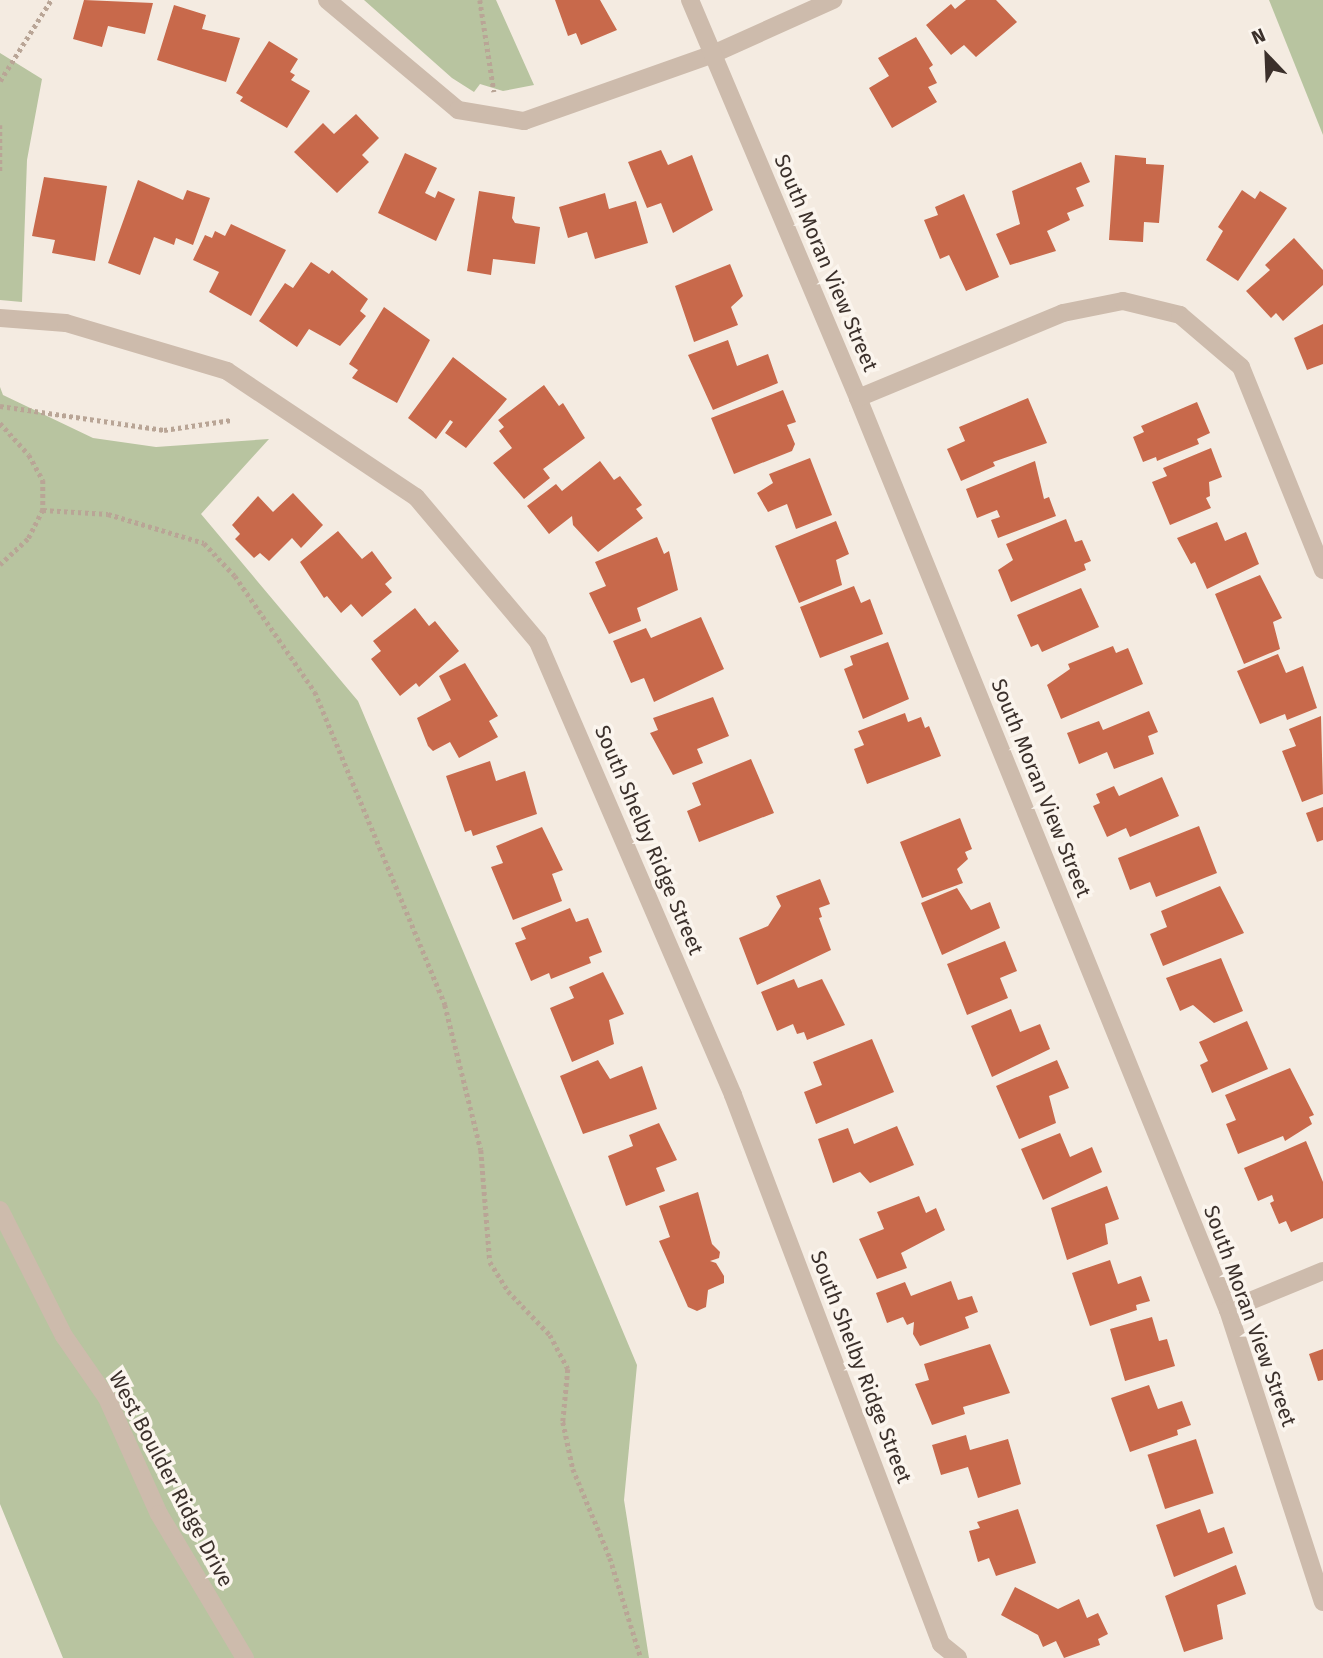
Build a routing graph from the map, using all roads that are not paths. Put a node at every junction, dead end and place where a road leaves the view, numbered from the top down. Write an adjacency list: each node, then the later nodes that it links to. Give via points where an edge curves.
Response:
1 (327, 0): 4 (street, via 458,110 524,121)
2 (690, 0): 4 (street, South Moran View Street)
3 (833, 0): 4 (street)
4 (713, 54): 6 (street, South Moran View Street)
5 (0, 318): 13 (street, South Shelby Ridge Street, via 66,323 227,371 416,497 538,642 733,1094 941,1644)
6 (858, 398): 7 (street, via 1063,313 1123,301 1180,315 1241,367); 10 (street, South Moran View Street)
7 (1323, 570)
8 (0, 1210): 12 (street, West Boulder Ridge Drive, via 64,1336 107,1398 165,1525)
9 (1323, 1271): 10 (street)
10 (1228, 1310): 11 (street, South Moran View Street)
11 (1323, 1602)
12 (245, 1658)
13 (958, 1658)

